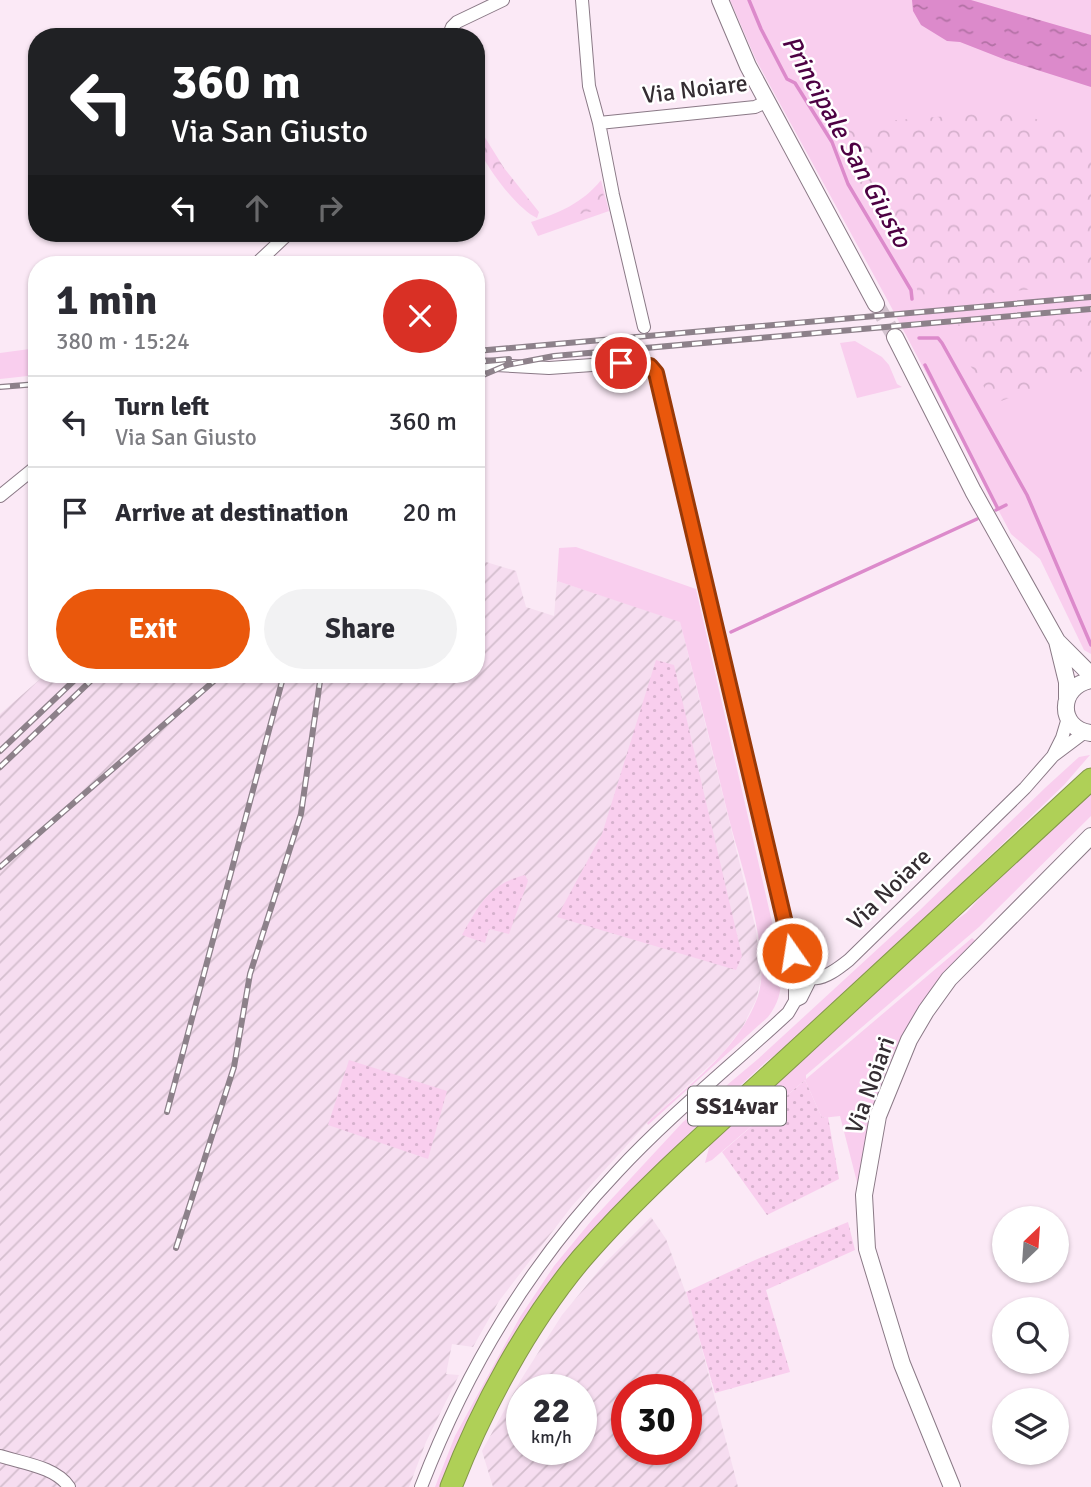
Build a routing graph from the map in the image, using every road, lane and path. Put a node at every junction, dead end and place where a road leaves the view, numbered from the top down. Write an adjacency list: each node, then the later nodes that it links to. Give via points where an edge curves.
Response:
1 (503, 0): 4 (street)
2 (582, 0): 6 (street, via 584,56)
3 (720, 0): 5 (street, Via Noiare)
4 (452, 28)
5 (768, 101): 6 (street, Via Noiare, via 755,107); 9 (street)
6 (599, 123): 10 (street)
7 (279, 242): 8 (street)
8 (265, 256)
9 (876, 304)
10 (644, 327)
11 (895, 337): 15 (street, via 972,491)
12 (485, 365): 23 (street, via 549,369 621,363 653,368 789,939 797,969)
13 (28, 473): 14 (street)
14 (0, 496)
15 (1057, 641): 16 (street); 17 (street)
16 (1091, 677): 17 (street, via 1076,685)
17 (1068, 698): 18 (street)
18 (1068, 718): 19 (street); 20 (street, Via Noiare)
19 (1088, 733): 20 (street, Via Noiare)
20 (1053, 755): 23 (street, Via Noiare, via 849,960 829,976 815,980)
21 (1091, 779): 28 (highway, SS14var, via 706,1135 582,1259 541,1313 492,1394)
22 (1091, 836): 25 (street, Via Noiari, via 949,979 909,1040 878,1116 864,1195 867,1249)
23 (806, 975): 27 (street, via 794,984 795,1002 788,1013 617,1172 517,1294 460,1395)
24 (0, 1456): 26 (street, via 49,1471)
25 (946, 1485)
26 (69, 1487)
27 (421, 1487)
28 (451, 1487)

